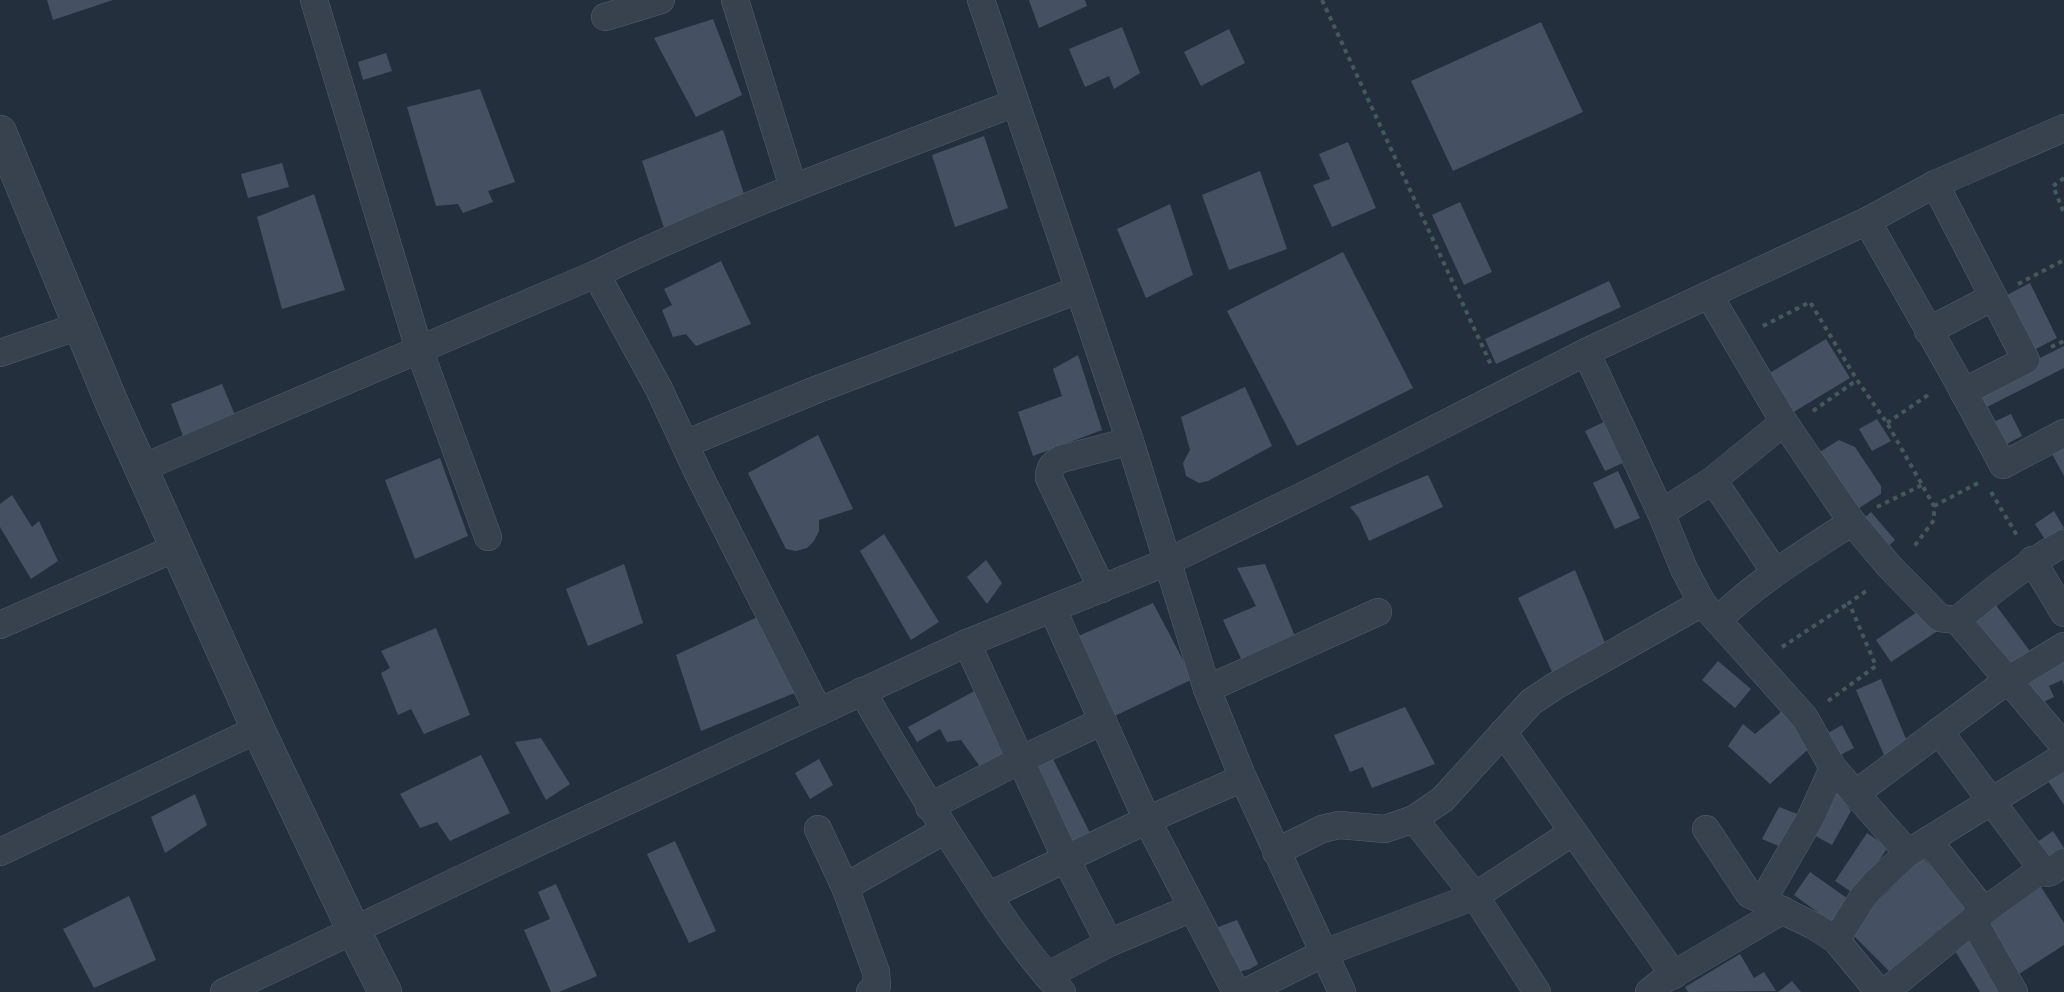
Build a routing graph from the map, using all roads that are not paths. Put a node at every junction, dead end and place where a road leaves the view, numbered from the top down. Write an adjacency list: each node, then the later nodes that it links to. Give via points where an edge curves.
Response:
1 (314, 0): 18 (street)
2 (661, 0): 5 (street)
3 (735, 0): 10 (street)
4 (981, 0): 6 (street)
5 (605, 17)
6 (1015, 104): 10 (street); 13 (street)
7 (2064, 128): 9 (street)
8 (0, 132): 16 (street)
9 (1935, 184): 11 (street); 15 (street)
10 (793, 187): 12 (street)
11 (1867, 220): 14 (street); 17 (street)
12 (596, 274): 18 (street); 25 (street)
13 (1078, 290): 24 (street); 25 (street)
14 (1709, 295): 19 (street); 22 (street)
15 (1994, 297): 17 (street); 21 (street, via 2026,360)
16 (79, 326): 20 (street); 26 (street)
17 (1928, 331): 21 (street)
18 (419, 350): 26 (street); 30 (street)
19 (1586, 352): 28 (street); 34 (street)
20 (0, 353)
21 (1959, 384): 23 (street, via 1993,473)
22 (1786, 425): 27 (street); 29 (street)
23 (2064, 434)
24 (1130, 441): 34 (street); 36 (street, via 1061,459 1049,469 1049,478)
25 (685, 444): 48 (street)
26 (142, 468): 32 (street)
27 (1713, 480): 28 (street); 35 (street)
28 (1661, 513): 38 (street, via 1684,569)
29 (1852, 522): 35 (street); 41 (street, via 1940,618)
30 (488, 537)
31 (2064, 543): 33 (street)
32 (178, 547): 42 (street); 50 (street)
33 (2032, 560): 40 (street); 41 (street)
34 (1167, 562): 36 (street); 46 (street)
35 (1775, 572): 38 (street, via 1731,607)
36 (1102, 589): 37 (street)
37 (1053, 610): 43 (street); 49 (street)
38 (1710, 611): 52 (street, via 1548,690); 56 (street, via 1805,718)
39 (1378, 612): 46 (street)
40 (2064, 613)
41 (1957, 620): 45 (street)
42 (0, 625)
43 (967, 643): 47 (street); 55 (street)
44 (2064, 646): 45 (street)
45 (2008, 680): 51 (street); 53 (street)
46 (1207, 689): 57 (street)
47 (862, 692): 48 (street); 60 (street)
48 (819, 712): 78 (street)
49 (1103, 721): 55 (street); 62 (street)
50 (258, 729): 68 (street); 78 (street)
51 (1939, 731): 58 (street); 59 (street)
52 (1503, 732): 61 (street, via 1443,799); 66 (street)
53 (2064, 746)
54 (2064, 756): 59 (street)
55 (1020, 760): 60 (street); 70 (street)
56 (1833, 768): 58 (street); 75 (street)
57 (1243, 778): 62 (street); 69 (street)
58 (1855, 794): 67 (street)
59 (1991, 801): 67 (street); 71 (street)
60 (929, 807): 65 (street)
61 (1414, 819): 69 (street, via 1385,829 1339,825 1322,829); 74 (street)
62 (1147, 820): 70 (street); 76 (street)
63 (818, 829): 72 (street)
64 (1706, 829): 75 (street, via 1749,894)
65 (945, 830): 72 (street); 73 (street)
66 (1573, 832): 74 (street); 83 (street)
67 (1918, 846): 77 (street); 79 (street, via 1875,883)
68 (0, 852)
69 (1276, 852): 81 (street)
70 (1066, 859): 73 (street); 80 (street)
71 (2053, 866): 77 (street)
72 (845, 887): 86 (street, via 876,972 877,986)
73 (988, 896): 82 (street)
74 (1475, 896): 81 (street); 90 (street)
75 (1773, 905): 79 (street); 83 (street)
76 (1192, 908): 80 (street); 87 (street)
77 (1978, 915): 92 (street); 93 (street)
78 (352, 929): 84 (street); 85 (street)
79 (1836, 940): 91 (street)
80 (1109, 944): 82 (street)
81 (1324, 953): 88 (street); 89 (street)
82 (1054, 984)
83 (1664, 985)
84 (224, 992)
85 (385, 992)
86 (870, 992)
87 (1236, 992)
88 (1246, 992)
89 (1341, 992)
90 (1537, 992)
91 (1879, 992)
92 (1885, 992)
93 (2014, 992)

